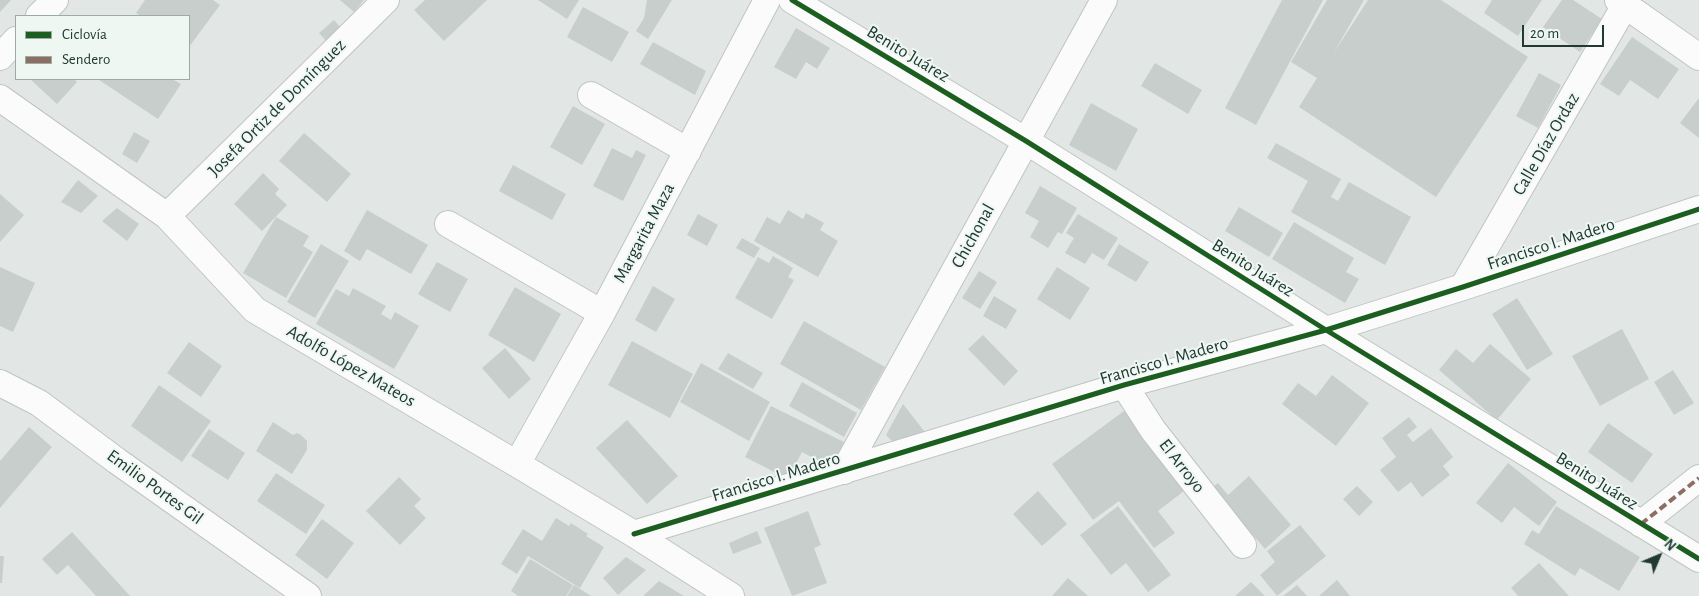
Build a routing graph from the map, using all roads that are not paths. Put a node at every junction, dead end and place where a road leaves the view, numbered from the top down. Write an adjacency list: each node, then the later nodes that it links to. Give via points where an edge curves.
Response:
1 (55, 0): 7 (street)
2 (386, 0): 16 (street, Josefa Ortiz de Domínguez)
3 (767, 0): 14 (street, Margarita Maza)
4 (792, 0): 13 (street, Benito Juárez)
5 (1104, 0): 13 (street, Chichonal)
6 (1624, 2): 10 (street); 18 (street, Calle Díaz Ordaz)
7 (40, 15)
8 (15, 41): 9 (street)
9 (0, 57)
10 (1699, 57)
11 (591, 95): 14 (street)
12 (0, 98): 16 (street, Adolfo López Mateos)
13 (1026, 141): 20 (street, Benito Juárez); 24 (street, Chichonal)
14 (688, 151): 19 (street, Margarita Maza)
15 (1699, 209): 18 (street, Francisco I. Madero)
16 (167, 216): 23 (street, Adolfo López Mateos, via 254,310)
17 (448, 224): 19 (street)
18 (1463, 287): 20 (street, Francisco I. Madero)
19 (602, 313): 23 (street, Margarita Maza)
20 (1326, 330): 22 (street, Francisco I. Madero); 26 (street, Benito Juárez)
21 (0, 383): 30 (street, Emilio Portes Gil, via 39,403)
22 (1124, 385): 24 (street, Francisco I. Madero); 28 (street, El Arroyo, via 1153,430)
23 (517, 464): 27 (street, Adolfo López Mateos)
24 (844, 471): 27 (street, Francisco I. Madero)
25 (1699, 478): 26 (street)
26 (1641, 524): 29 (street, Benito Juárez)
27 (634, 534): 31 (street, Adolfo López Mateos)
28 (1243, 545)
29 (1699, 559)
30 (308, 596)
31 (731, 596)

